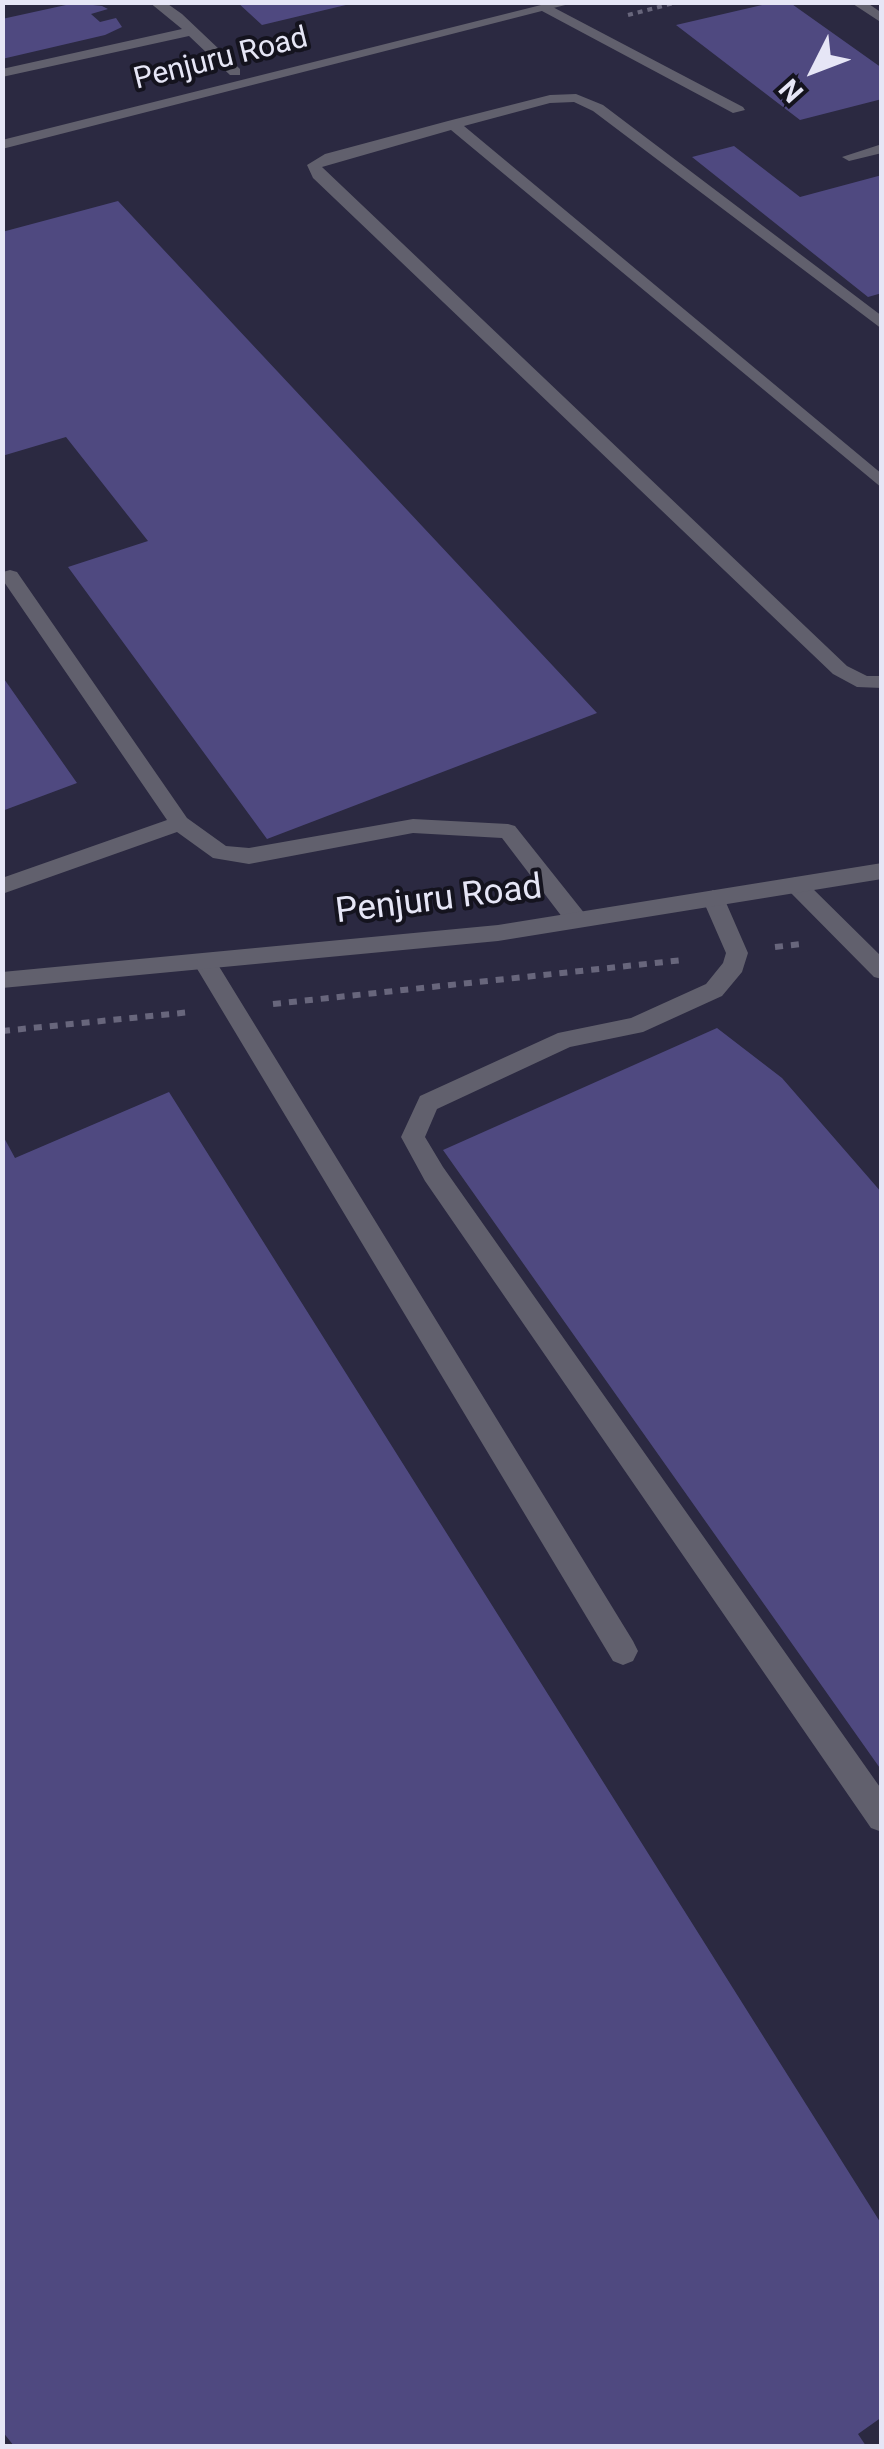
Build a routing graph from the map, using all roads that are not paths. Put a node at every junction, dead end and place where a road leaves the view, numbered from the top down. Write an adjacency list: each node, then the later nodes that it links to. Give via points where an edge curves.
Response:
1 (156, 2): 6 (street)
2 (511, 2): 9 (street, Penjuru Road)
3 (570, 2): 5 (street, Penjuru Road)
4 (856, 2): 7 (street)
5 (547, 8): 11 (street); 14 (street, Penjuru Road)
6 (176, 10): 8 (street)
7 (882, 19)
8 (191, 30): 9 (street); 10 (street)
9 (235, 72): 13 (street, Penjuru Road)
10 (2, 73)
11 (738, 110)
12 (454, 124): 17 (street, via 550,99 576,98 598,108); 18 (street); 20 (street, via 314,165 840,670)
13 (2, 128)
14 (2, 146)
15 (882, 148): 16 (street)
16 (849, 156)
17 (882, 324)
18 (882, 484)
19 (10, 576): 21 (street)
20 (882, 682)
21 (180, 823): 24 (street); 26 (street, via 221,853 249,856 413,826 508,831)
22 (882, 871): 23 (street, Penjuru Road)
23 (796, 884): 25 (street, Penjuru Road); 28 (street)
24 (2, 886)
25 (714, 898): 26 (street, Penjuru Road); 31 (street, via 736,952 734,966 714,990 635,1026 566,1039 428,1103 414,1136 445,1190)
26 (577, 920): 27 (street, Penjuru Road)
27 (204, 961): 29 (street, Penjuru Road); 30 (street)
28 (882, 971)
29 (2, 980)
30 (624, 1651)
31 (882, 1816)

